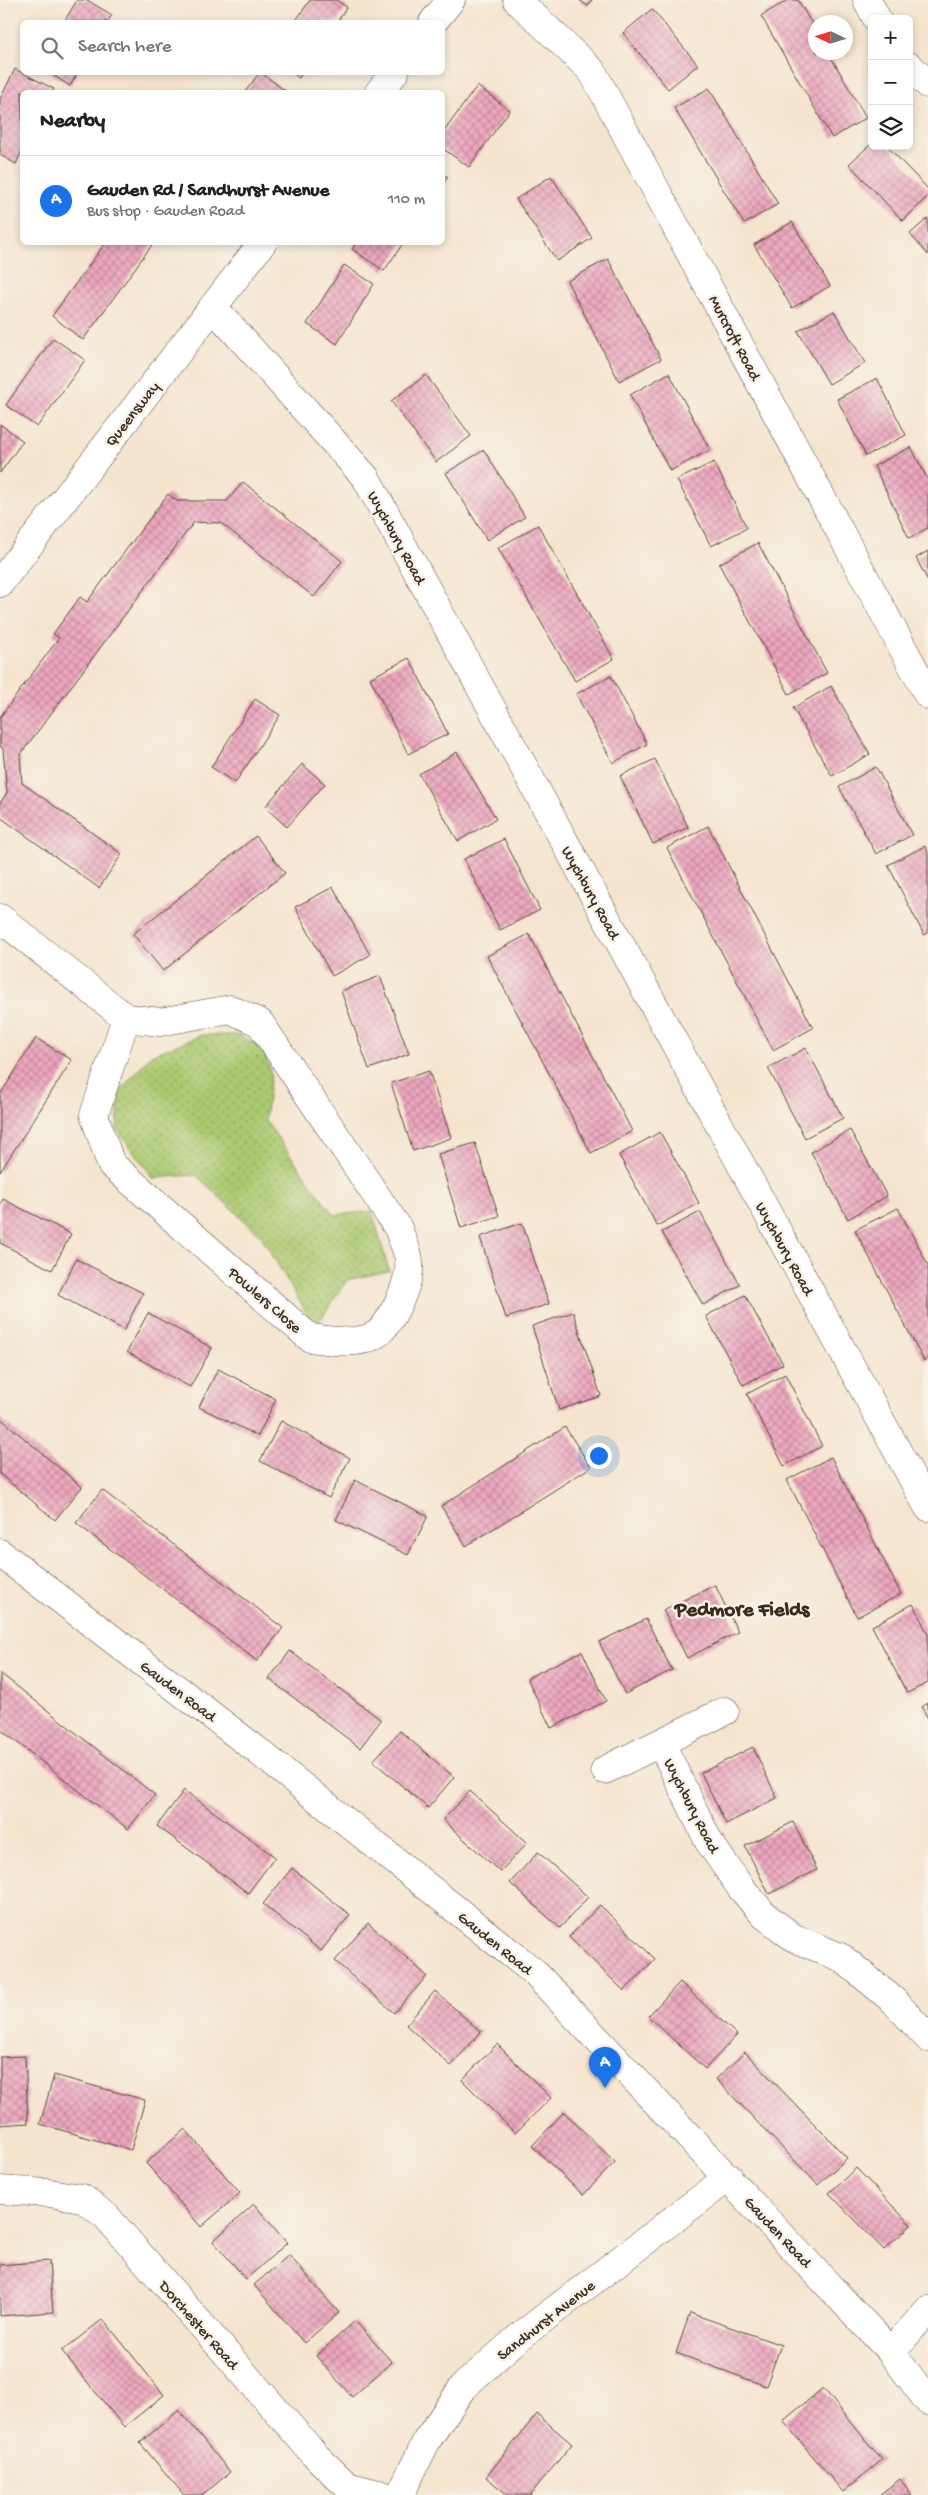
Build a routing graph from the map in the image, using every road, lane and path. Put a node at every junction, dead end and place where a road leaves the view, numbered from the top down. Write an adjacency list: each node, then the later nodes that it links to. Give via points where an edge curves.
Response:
1 (451, 0): 5 (street)
2 (517, 0): 13 (street, Murcroft Road, via 592,71)
3 (867, 0): 4 (street)
4 (875, 15)
5 (435, 20)
6 (913, 70): 8 (street)
7 (393, 75): 9 (street)
8 (928, 84)
9 (381, 90)
10 (261, 245): 11 (street, Queensway)
11 (213, 307): 12 (street, Queensway); 16 (street, Wychbury Road, via 366,478)
12 (0, 583)
13 (928, 695)
14 (2, 924): 15 (street)
15 (126, 1018): 15 (street, Powlers Close, via 160,1022 230,1009 260,1023 398,1228 410,1262 394,1315 375,1335 348,1342 310,1338 111,1164 94,1115)
16 (928, 1507)
17 (0, 1552): 22 (street, Gauden Road, via 258,1751 534,1972)
18 (725, 1711): 19 (street)
19 (661, 1743): 20 (street); 21 (street, Wychbury Road, via 709,1842 764,1914 794,1938 842,1958 894,2001)
20 (605, 1770)
21 (928, 2038)
22 (729, 2177): 25 (street, Gauden Road); 28 (street, Sandhurst Avenue, via 518,2338 463,2387 427,2440)
23 (0, 2190): 27 (street, Dorchester Road, via 82,2198 106,2216 317,2457 347,2486)
24 (928, 2310): 25 (street)
25 (891, 2352): 26 (street, Gauden Road)
26 (928, 2401)
27 (383, 2495)
28 (400, 2495)

